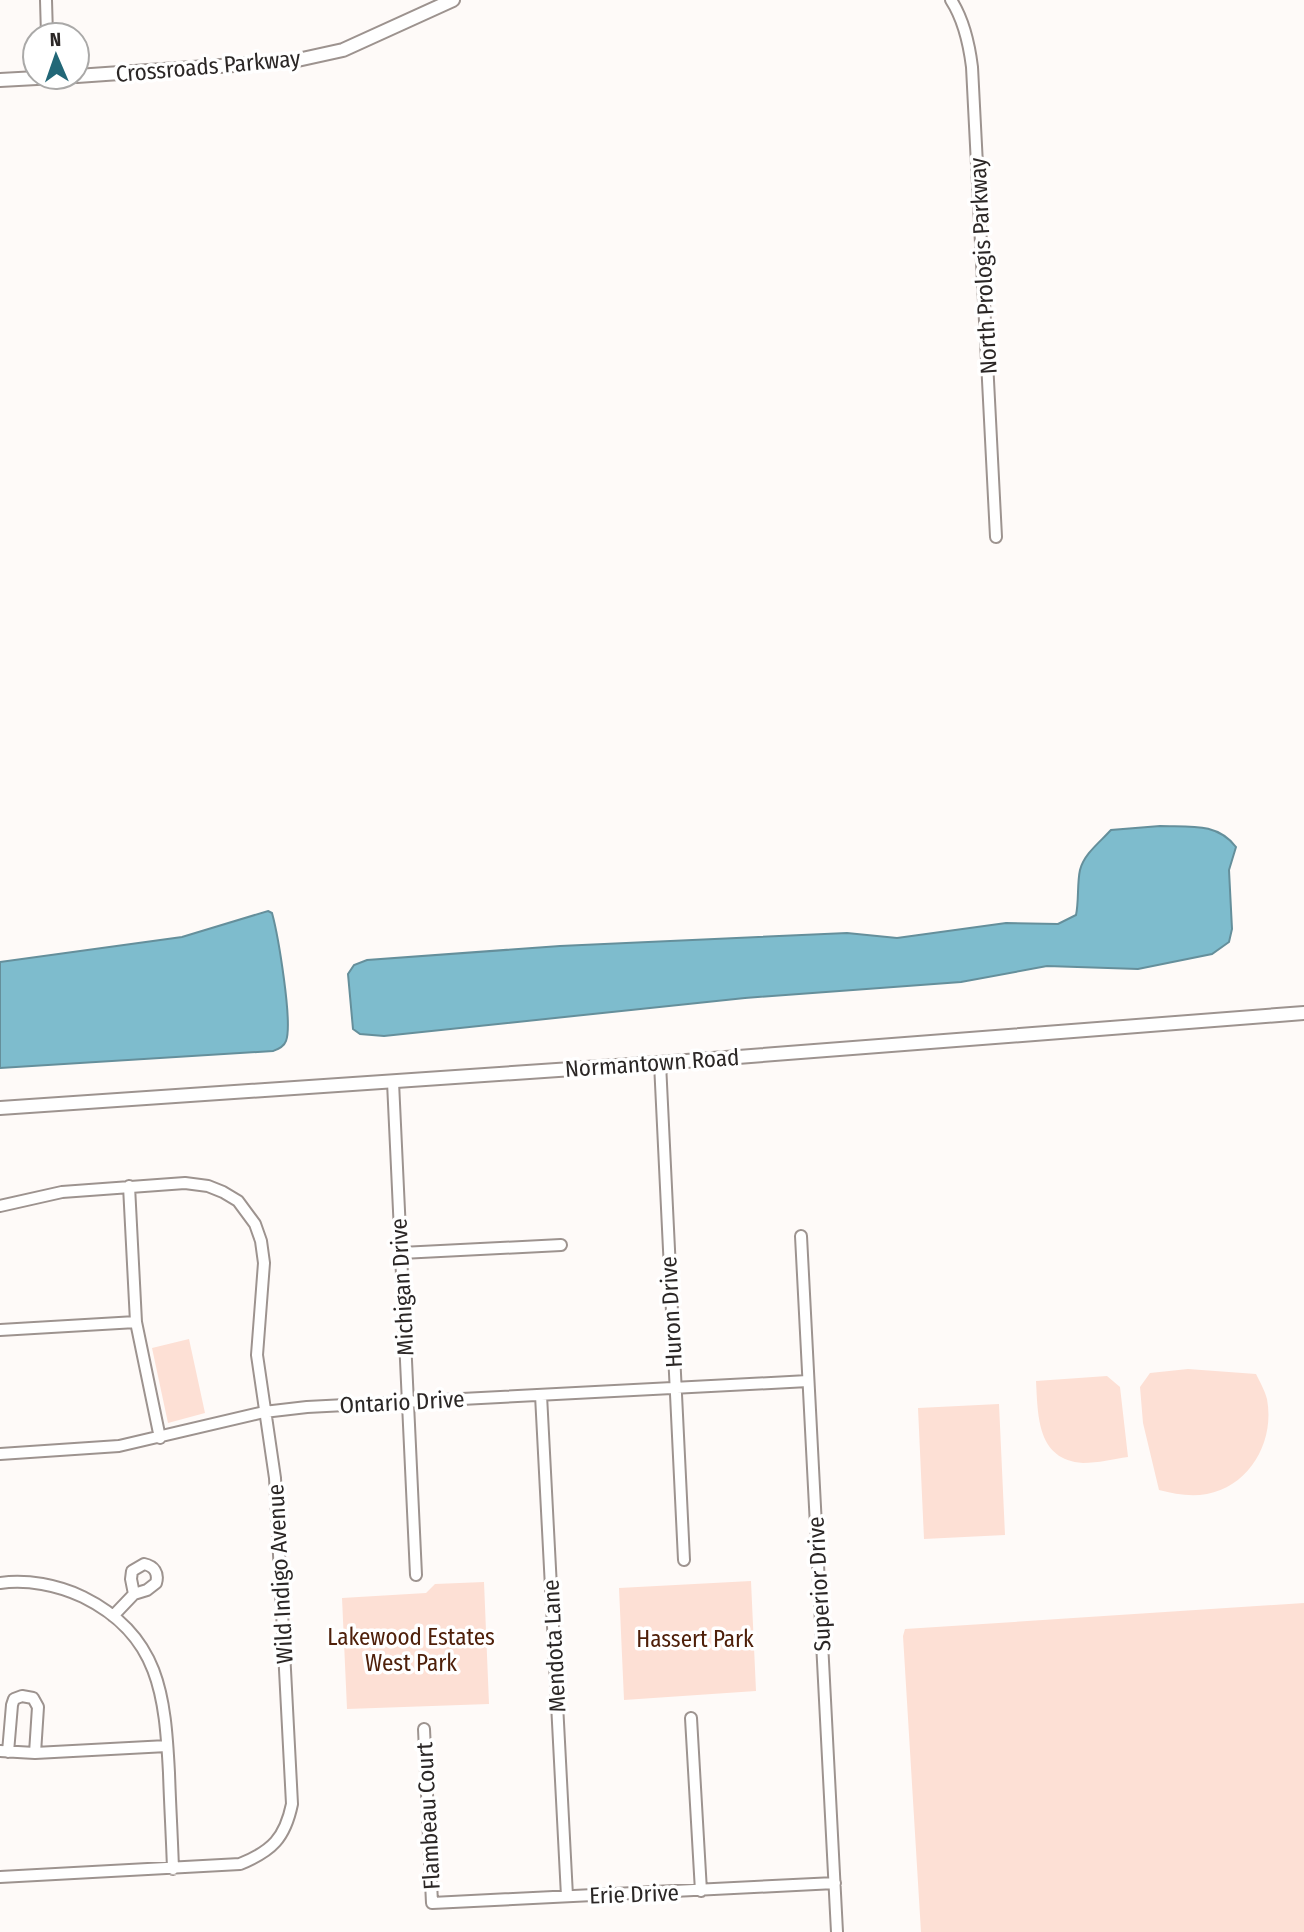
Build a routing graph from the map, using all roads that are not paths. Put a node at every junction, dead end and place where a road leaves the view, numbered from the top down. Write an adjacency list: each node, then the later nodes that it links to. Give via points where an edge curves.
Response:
1 (46, 0): 4 (street)
2 (453, 0): 5 (street, Crossroads Parkway, via 343,50 292,61)
3 (951, 0): 8 (street, North Prologis Parkway, via 968,40 972,67)
4 (47, 21)
5 (91, 75)
6 (21, 79): 7 (street)
7 (0, 80)
8 (996, 537)
9 (1304, 1013): 10 (street, Normantown Road)
10 (660, 1063): 11 (street, Normantown Road); 21 (street, Huron Drive)
11 (393, 1082): 12 (street, Normantown Road); 17 (street, Michigan Drive)
12 (0, 1108)
13 (129, 1186): 14 (street, via 62,1192); 18 (street); 24 (street, Wild Indigo Avenue, via 208,1186 238,1201 256,1224 264,1263 257,1355)
14 (0, 1206)
15 (801, 1236): 20 (street, Superior Drive)
16 (561, 1245): 17 (street)
17 (401, 1253): 23 (street, Michigan Drive)
18 (136, 1322): 19 (street); 25 (street)
19 (0, 1330)
20 (808, 1381): 21 (street, Ontario Drive); 39 (street, Superior Drive)
21 (674, 1387): 22 (street, Ontario Drive); 27 (street, Huron Drive)
22 (541, 1395): 23 (street, Ontario Drive); 41 (street, Mendota Lane)
23 (407, 1402): 24 (street, Ontario Drive); 28 (street, Michigan Drive)
24 (264, 1412): 25 (street, Ontario Drive); 37 (street, Wild Indigo Avenue, via 275,1478 292,1804 282,1834 260,1856 240,1864)
25 (160, 1438): 26 (street, Ontario Drive, via 119,1446)
26 (0, 1454)
27 (684, 1560)
28 (416, 1575)
29 (0, 1583): 31 (street, via 51,1585 86,1598)
30 (134, 1594): 31 (street)
31 (113, 1616): 34 (street, via 150,1659 165,1712)
32 (691, 1718): 40 (street)
33 (424, 1729): 42 (street, Flambeau Court)
34 (167, 1746): 36 (street); 37 (street)
35 (4, 1752): 36 (street); 36 (street, via 12,1705 22,1696 33,1698 37,1707)
36 (35, 1753)
37 (173, 1869): 38 (street, Wild Indigo Avenue)
38 (0, 1877)
39 (835, 1883): 40 (street, Erie Drive); 43 (street, Superior Drive)
40 (701, 1891): 41 (street, Erie Drive)
41 (567, 1896): 42 (street, Erie Drive)
42 (432, 1903)
43 (837, 1932)

